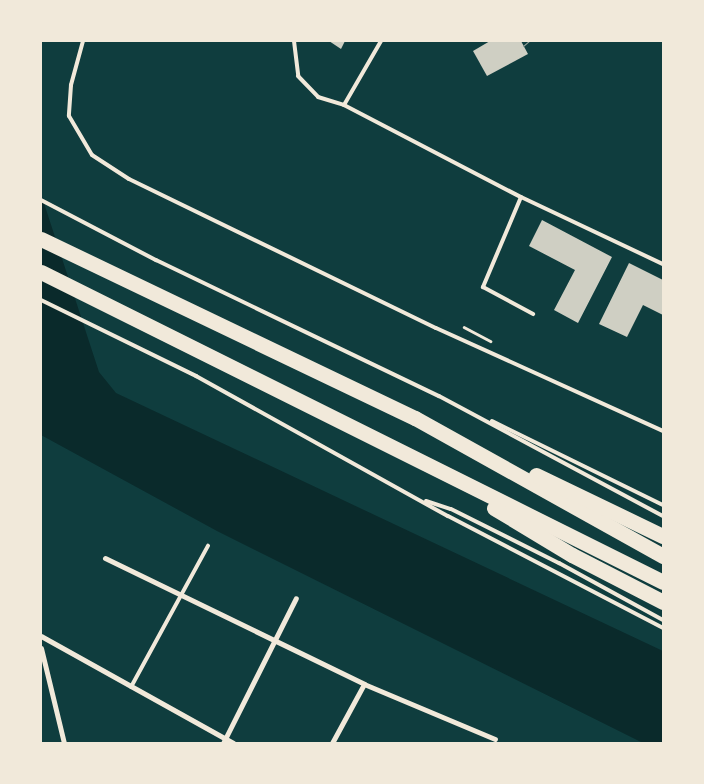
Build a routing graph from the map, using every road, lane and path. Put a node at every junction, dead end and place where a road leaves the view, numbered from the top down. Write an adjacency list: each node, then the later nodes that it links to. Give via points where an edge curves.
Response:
1 (83, 41): 18 (lane, via 71,85 69,116 92,155 129,178 436,328)
2 (294, 41): 4 (lane, via 298,76 318,97)
3 (381, 41): 4 (lane)
4 (344, 105): 5 (lane)
5 (521, 197): 10 (lane); 13 (lane, via 482,287)
6 (41, 200): 16 (lane, via 156,260)
7 (41, 234): 9 (highway)
8 (41, 239): 9 (highway)
9 (60, 248): 17 (highway)
10 (663, 264)
11 (41, 272): 19 (highway)
12 (41, 300): 20 (lane, via 196,376)
13 (533, 314)
14 (464, 327): 15 (path)
15 (491, 342)
16 (439, 396): 21 (lane); 22 (lane)
17 (415, 418): 23 (highway); 25 (highway)
18 (663, 431)
19 (416, 459): 27 (highway); 30 (highway, via 572,555)
20 (422, 500): 31 (lane, via 451,509); 32 (lane)
21 (663, 505)
22 (663, 516)
23 (663, 536)
24 (208, 546): 28 (lane)
25 (663, 556)
26 (105, 558): 28 (street)
27 (663, 582)
28 (180, 595): 34 (street); 37 (lane)
29 (296, 598): 34 (street)
30 (663, 602)
31 (663, 620)
32 (663, 628)
33 (41, 636): 37 (street)
34 (273, 642): 36 (street); 39 (street)
35 (41, 648): 40 (street)
36 (364, 684): 38 (street); 42 (street)
37 (131, 687): 39 (street)
38 (495, 738)
39 (224, 741): 41 (street)
40 (64, 743)
41 (233, 743)
42 (332, 743)

